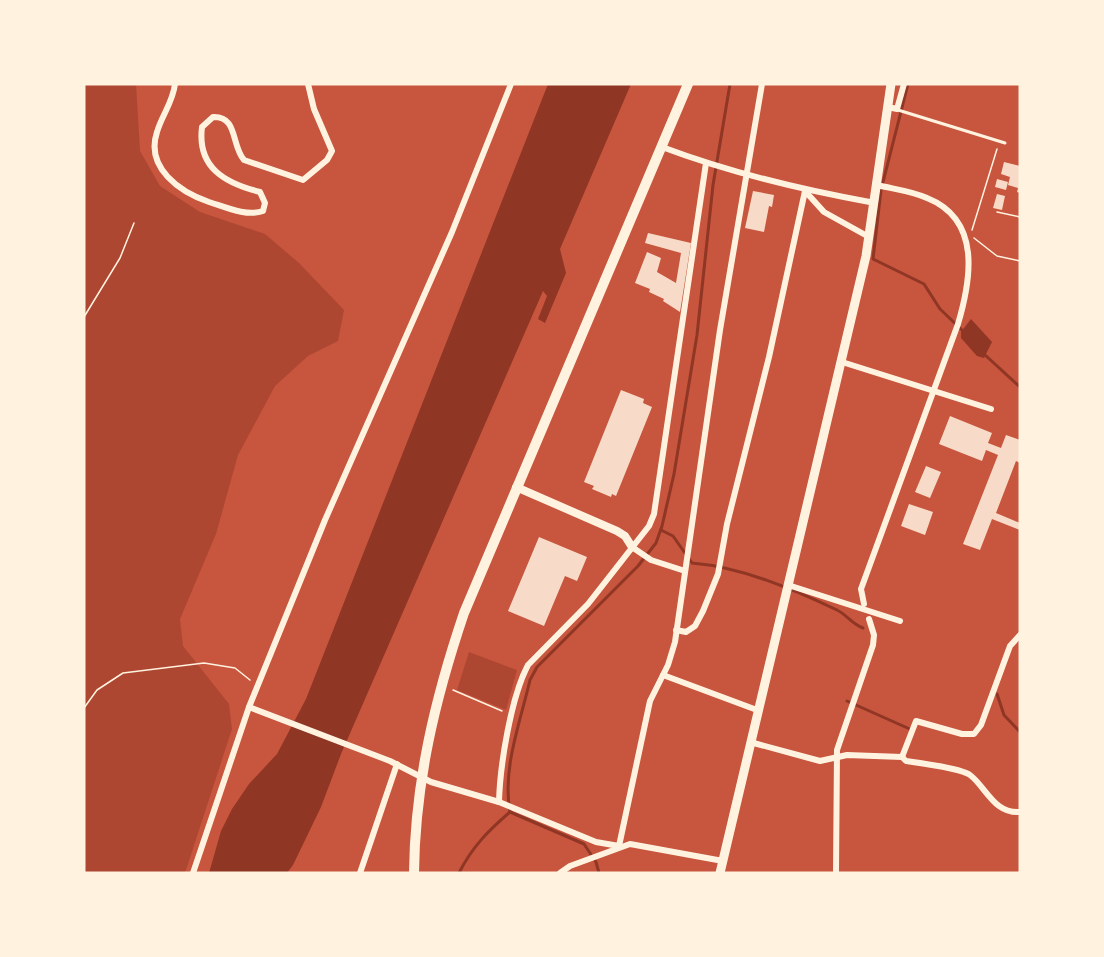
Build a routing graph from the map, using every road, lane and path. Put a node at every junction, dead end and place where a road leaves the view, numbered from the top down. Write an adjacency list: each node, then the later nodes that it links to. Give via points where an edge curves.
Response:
1 (175, 84): 2 (street, via 156,134 161,170 188,195 246,213 263,211 265,203 260,192 236,184 207,162 201,148 202,127 213,117 225,119 244,160 303,180 327,160 332,147 314,109)
2 (308, 84)
3 (511, 84): 36 (street, via 452,232 324,520)
4 (688, 84): 11 (highway)
5 (762, 84): 13 (street)
6 (891, 84): 8 (main road)
7 (904, 84): 8 (street)
8 (893, 108): 9 (lane); 14 (main road)
9 (1000, 141): 10 (lane); 21 (path, via 972,233 975,240 997,256)
10 (1005, 142)
11 (662, 147): 12 (street); 26 (highway)
12 (708, 164): 13 (street); 27 (street, via 654,514)
13 (745, 174): 15 (street); 28 (street)
14 (877, 185): 16 (main road); 24 (street, via 938,203 959,225 968,243 965,298)
15 (805, 190): 16 (street); 20 (street, via 824,213); 33 (street, via 718,574 695,626 686,632)
16 (875, 203): 20 (main road)
17 (997, 212): 18 (path)
18 (1020, 217)
19 (134, 223): 22 (path, via 120,258)
20 (869, 237): 23 (main road)
21 (1020, 261)
22 (84, 317)
23 (842, 362): 24 (street); 29 (main road)
24 (933, 390): 25 (street); 30 (street, via 861,589)
25 (991, 409)
26 (516, 487): 27 (street, via 617,531); 46 (highway, via 445,670)
27 (632, 547): 28 (street, via 651,560); 41 (street, via 588,604 534,656 523,675)
28 (685, 571): 33 (street)
29 (788, 585): 32 (street); 40 (main road)
30 (864, 604)
31 (868, 619): 44 (street, via 874,640)
32 (900, 621)
33 (676, 630): 35 (street, via 672,655)
34 (1020, 635): 43 (street, via 1010,646 981,725 974,734 916,721)
35 (663, 675): 40 (street); 49 (street, via 650,701)
36 (259, 683): 38 (path, via 245,678 235,668 204,663 141,671 113,678 97,690); 39 (street)
37 (453, 690): 41 (path)
38 (84, 708)
39 (251, 708): 45 (street); 51 (street)
40 (757, 710): 42 (main road)
41 (513, 715): 47 (street, via 499,779)
42 (750, 742): 44 (street, via 820,761); 50 (main road)
43 (902, 757): 44 (street); 48 (street, via 968,773 994,802 1009,811)
44 (836, 758): 56 (street)
45 (397, 764): 46 (street); 52 (street)
46 (420, 777): 47 (street); 53 (highway)
47 (499, 802): 49 (street, via 596,842)
48 (1020, 812)
49 (620, 846): 50 (street, via 630,843); 54 (street)
50 (723, 861): 55 (main road)
51 (193, 873)
52 (360, 873)
53 (414, 873)
54 (560, 873)
55 (720, 873)
56 (836, 873)

